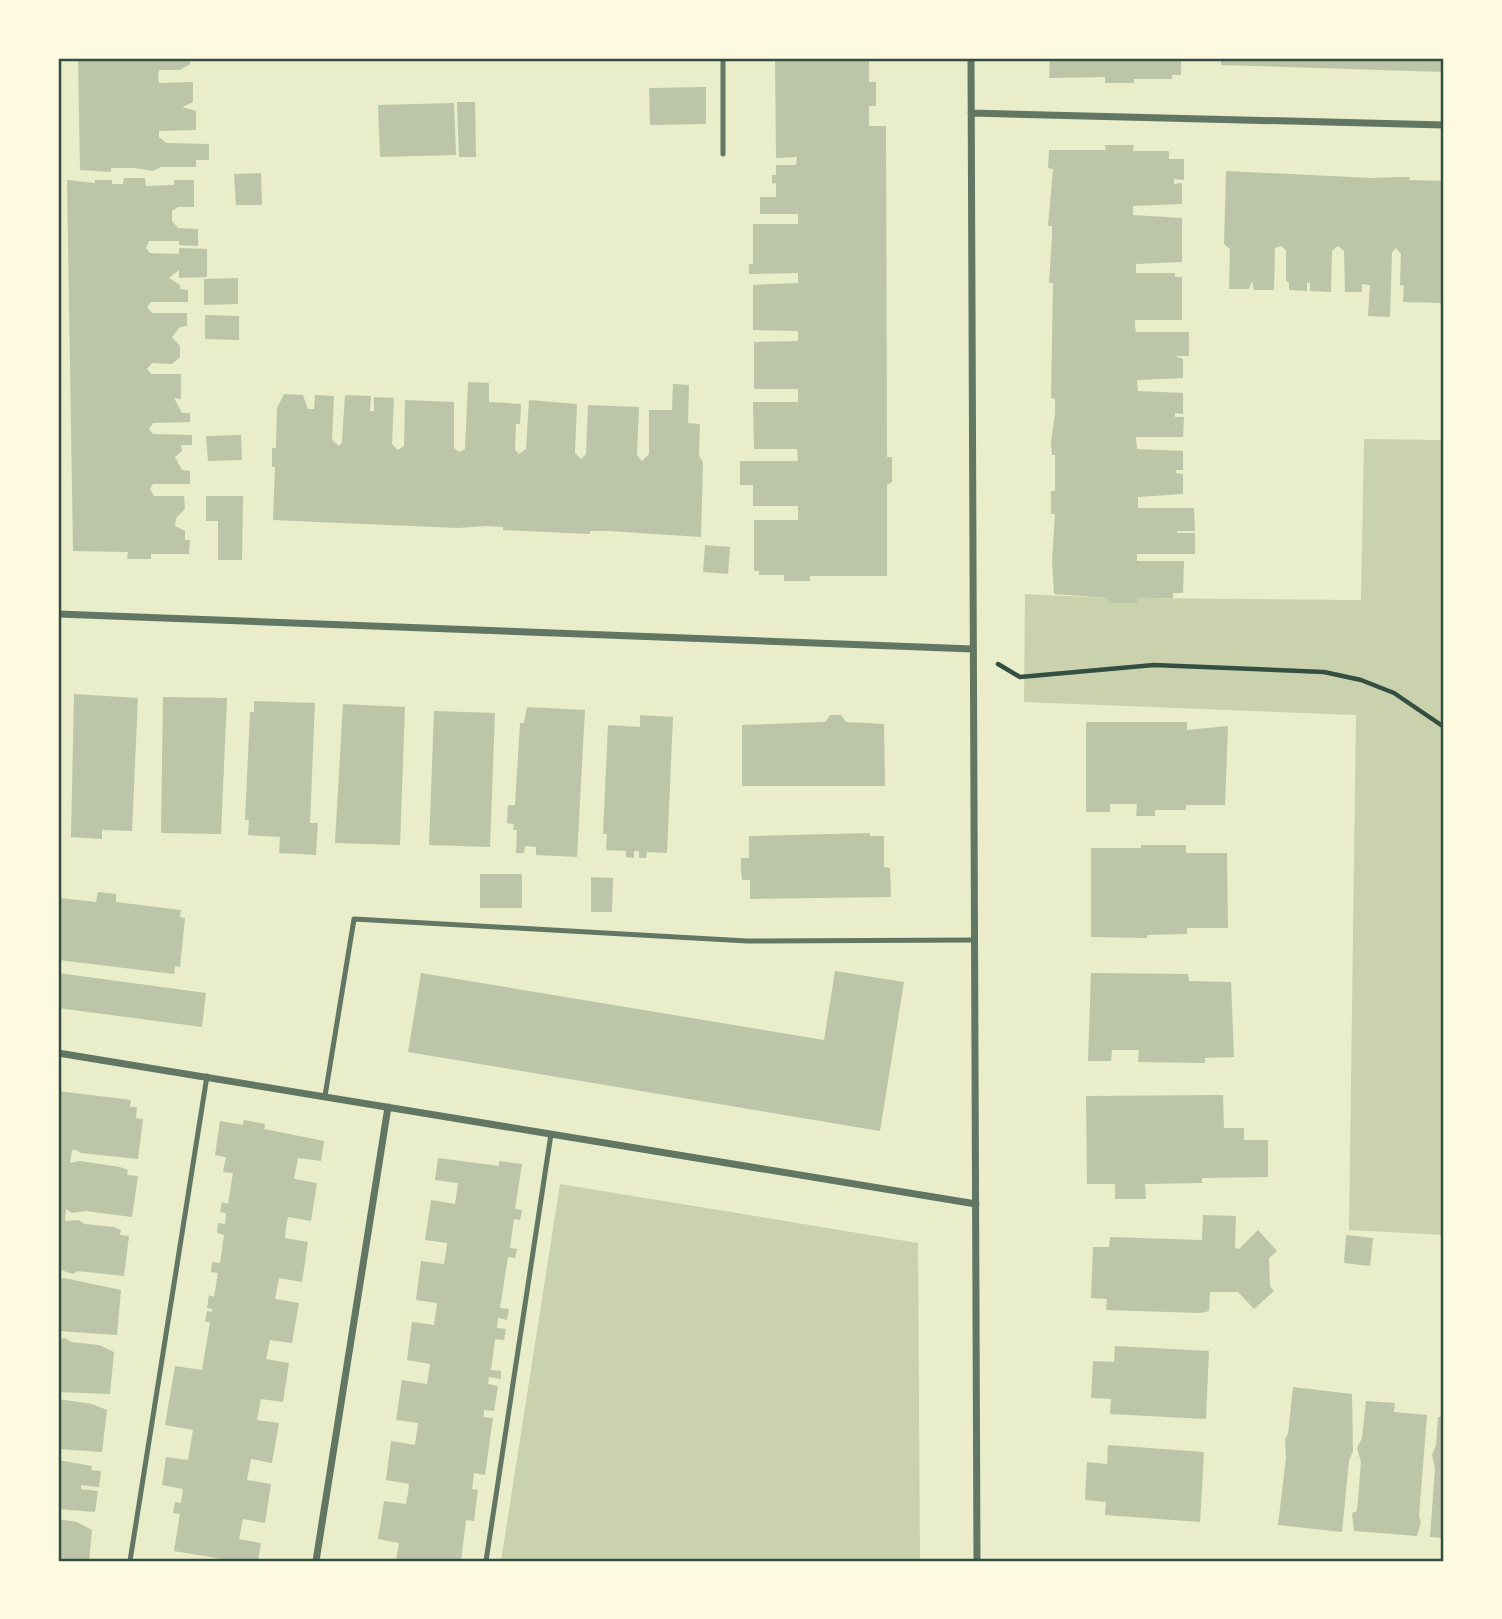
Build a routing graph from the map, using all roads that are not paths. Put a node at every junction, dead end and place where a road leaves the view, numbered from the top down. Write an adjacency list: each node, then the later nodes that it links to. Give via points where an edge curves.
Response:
1 (723, 58): 5 (lane)
2 (971, 58): 3 (street)
3 (971, 113): 4 (street); 7 (street)
4 (1444, 125)
5 (723, 154)
6 (58, 614): 7 (street)
7 (973, 649): 8 (street)
8 (973, 940): 11 (lane, via 747,941 354,919); 14 (street)
9 (58, 1053): 10 (street)
10 (208, 1076): 11 (street); 15 (lane)
11 (325, 1096): 12 (street)
12 (388, 1107): 13 (street); 16 (street)
13 (551, 1134): 14 (street); 17 (lane)
14 (975, 1204): 18 (street)
15 (130, 1561)
16 (316, 1561)
17 (486, 1561)
18 (977, 1561)

